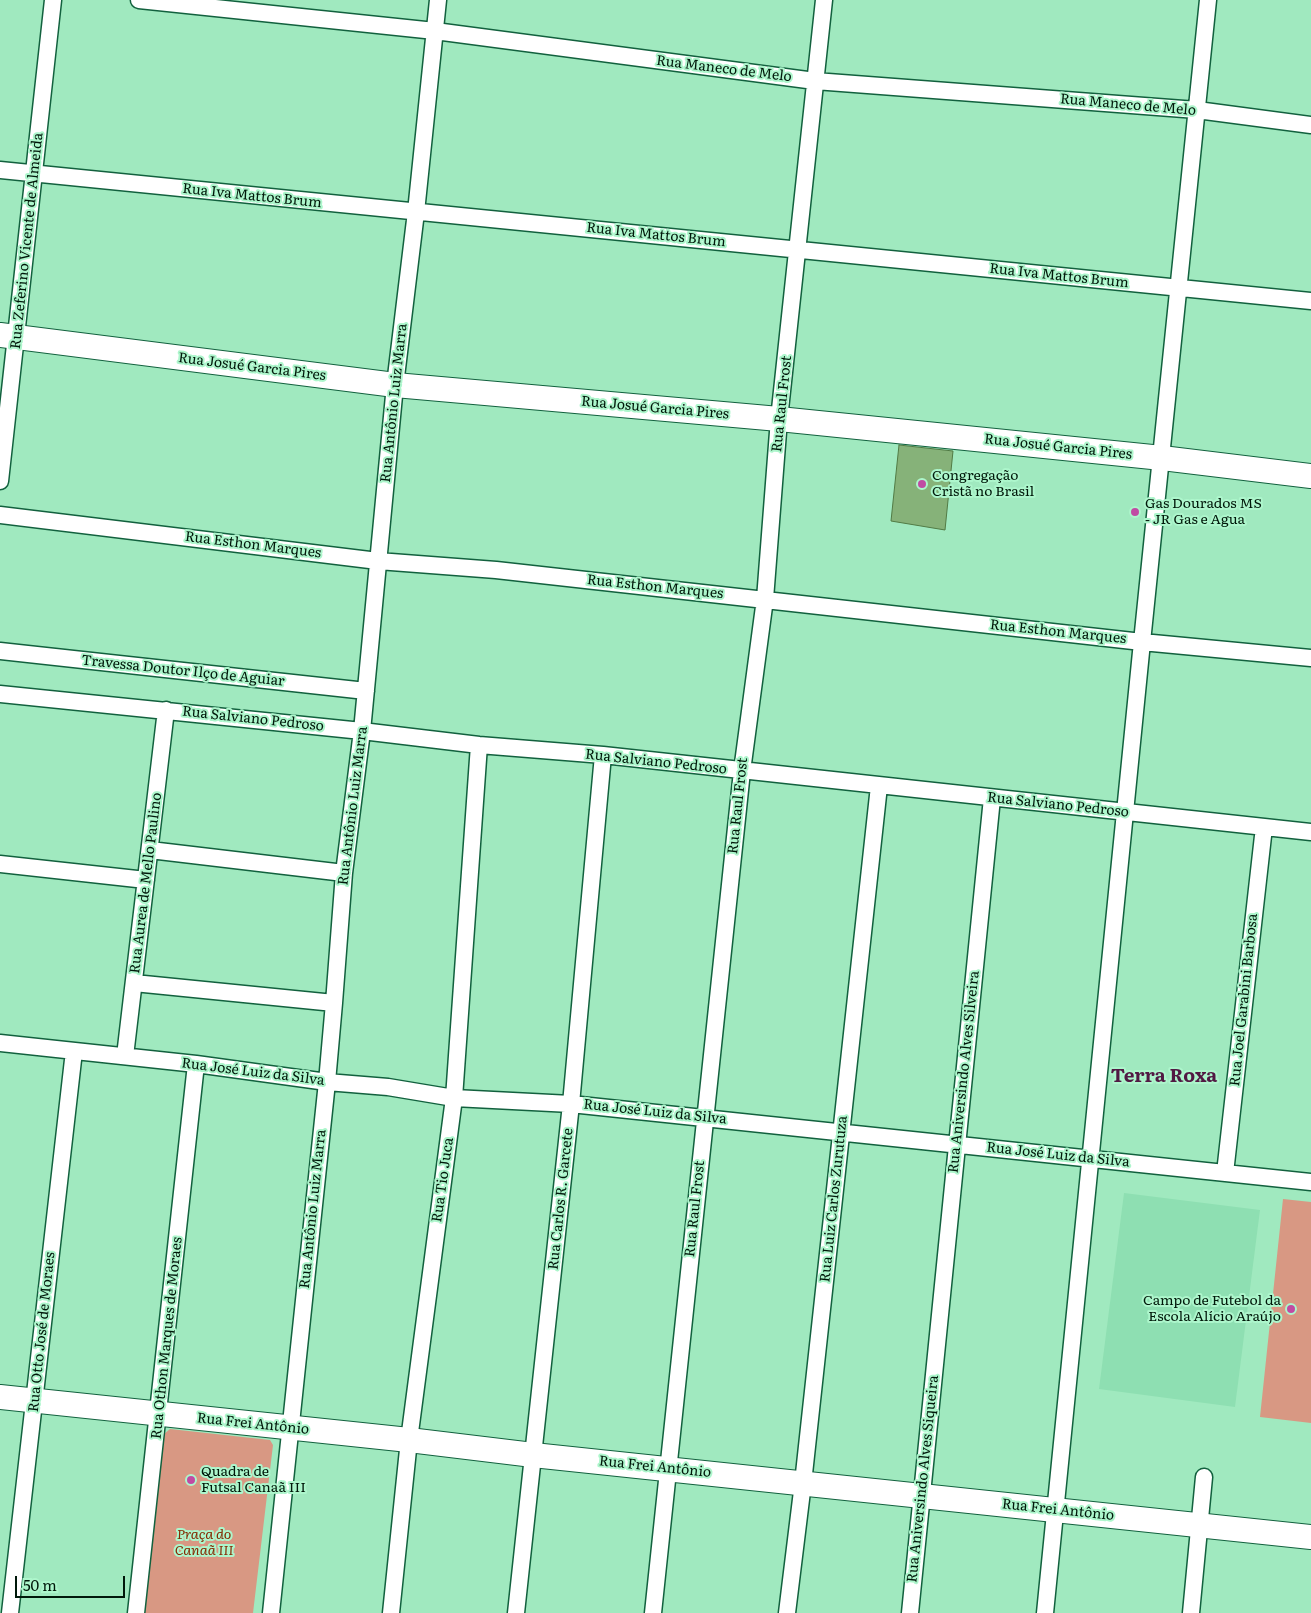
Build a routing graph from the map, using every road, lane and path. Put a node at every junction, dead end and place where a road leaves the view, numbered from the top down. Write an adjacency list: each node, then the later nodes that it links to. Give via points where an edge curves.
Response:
1 (54, 0): 11 (street, Rua Zeferino Vicente de Almeida)
2 (139, 0): 6 (street, Rua Maneco de Melo)
3 (438, 0): 6 (street, Rua Antônio Luiz Marra)
4 (824, 0): 7 (street, Rua Raul Frost)
5 (1208, 0): 8 (street)
6 (435, 31): 7 (street, Rua Maneco de Melo); 12 (street, Rua Antônio Luiz Marra)
7 (815, 81): 8 (street, Rua Maneco de Melo); 13 (street, Rua Raul Frost)
8 (1197, 110): 9 (street, Rua Maneco de Melo); 14 (street)
9 (1311, 125)
10 (0, 170): 11 (street, Rua Iva Mattos Brum)
11 (34, 174): 12 (street, Rua Iva Mattos Brum); 16 (street, Rua Zeferino Vicente de Almeida)
12 (416, 212): 13 (street, Rua Iva Mattos Brum); 17 (street, Rua Antônio Luiz Marra)
13 (798, 250): 14 (street, Rua Iva Mattos Brum); 18 (street, Rua Raul Frost)
14 (1179, 288): 15 (street, Rua Iva Mattos Brum); 19 (street)
15 (1311, 301)
16 (8, 336): 17 (street, Rua Josué Garcia Pires); 21 (street, Rua Zeferino Vicente de Almeida)
17 (395, 386): 18 (street, Rua Josué Garcia Pires); 23 (street, Rua Antônio Luiz Marra)
18 (780, 419): 19 (street, Rua Josué Garcia Pires); 24 (street, Rua Raul Frost)
19 (1162, 458): 20 (street, Rua Josué Garcia Pires); 25 (street)
20 (1311, 476)
21 (0, 481)
22 (0, 515): 23 (street, Rua Esthon Marques)
23 (378, 561): 24 (street, Rua Esthon Marques, via 496,570); 28 (street, Rua Antônio Luiz Marra)
24 (765, 599): 25 (street, Rua Esthon Marques); 34 (street, Rua Raul Frost)
25 (1142, 642): 27 (street, Rua Esthon Marques); 37 (street)
26 (0, 651): 28 (street, Travessa Doutor Ilço de Aguiar)
27 (1311, 658)
28 (366, 691): 31 (street, Rua Antônio Luiz Marra)
29 (0, 694): 30 (street, Rua Salviano Pedroso)
30 (166, 710): 31 (street, Rua Salviano Pedroso); 40 (street, Rua Aurea de Mello Paulino)
31 (362, 731): 32 (street, Rua Salviano Pedroso); 42 (street, Rua Antônio Luiz Marra)
32 (480, 745): 33 (street, Rua Salviano Pedroso); 51 (street, Rua Tio Juca)
33 (603, 755): 34 (street, Rua Salviano Pedroso); 52 (street, Rua Carlos R. Garcete)
34 (742, 771): 35 (street, Rua Salviano Pedroso); 53 (street, Rua Raul Frost)
35 (879, 786): 36 (street, Rua Salviano Pedroso); 54 (street, Rua Luiz Carlos Zurutuza)
36 (992, 798): 37 (street, Rua Salviano Pedroso); 55 (street, Rua Aniversindo Alves Silveira)
37 (1126, 812): 38 (street, Rua Salviano Pedroso); 56 (street)
38 (1264, 827): 39 (street, Rua Salviano Pedroso); 57 (street, Rua Joel Garabini Barbosa)
39 (1311, 832)
40 (150, 850): 42 (street); 43 (street, Rua Aurea de Mello Paulino)
41 (0, 864): 43 (street)
42 (344, 873): 45 (street, Rua Antônio Luiz Marra)
43 (146, 880): 44 (street, Rua Aurea de Mello Paulino)
44 (134, 983): 45 (street); 48 (street, Rua Aurea de Mello Paulino)
45 (334, 1003): 50 (street, Rua Antônio Luiz Marra)
46 (0, 1043): 47 (street, Rua José Luiz da Silva)
47 (74, 1051): 48 (street, Rua José Luiz da Silva); 61 (street, Rua Otto José de Moraes)
48 (125, 1056): 49 (street, Rua José Luiz da Silva)
49 (196, 1064): 50 (street, Rua José Luiz da Silva); 62 (street, Rua Othon Marques de Moraes)
50 (327, 1082): 51 (street, Rua José Luiz da Silva, via 388,1087); 63 (street, Rua Antônio Luiz Marra)
51 (454, 1098): 52 (street, Rua José Luiz da Silva); 64 (street, Rua Tio Juca)
52 (571, 1104): 53 (street, Rua José Luiz da Silva); 65 (street, Rua Carlos R. Garcete)
53 (705, 1118): 54 (street, Rua José Luiz da Silva); 66 (street, Rua Raul Frost)
54 (841, 1132): 55 (street, Rua José Luiz da Silva); 68 (street, Rua Luiz Carlos Zurutuza)
55 (957, 1144): 56 (street, Rua José Luiz da Silva); 59 (street, Rua Aniversindo Alves Silveira)
56 (1090, 1158): 57 (street, Rua José Luiz da Silva); 70 (street)
57 (1225, 1173): 58 (street, Rua José Luiz da Silva)
58 (1311, 1182)
59 (936, 1346): 69 (street, Rua Aniversindo Alves Siqueira)
60 (0, 1397): 61 (street, Rua Frei Antônio)
61 (34, 1400): 62 (street, Rua Frei Antônio); 73 (street, Rua Otto José de Moraes)
62 (159, 1414): 63 (street, Rua Frei Antônio); 74 (street, Rua Othon Marques de Moraes)
63 (291, 1428): 64 (street, Rua Frei Antônio); 75 (street, Rua Antônio Luiz Marra)
64 (409, 1440): 65 (street, Rua Frei Antônio); 76 (street, Rua Tio Juca)
65 (533, 1455): 66 (street, Rua Frei Antônio); 77 (street, Rua Carlos R. Garcete)
66 (668, 1468): 68 (street, Rua Frei Antônio); 78 (street, Rua Raul Frost)
67 (1204, 1477): 71 (street)
68 (803, 1483): 69 (street, Rua Frei Antônio); 79 (street, Rua Luiz Carlos Zurutuza)
69 (922, 1496): 70 (street, Rua Frei Antônio); 80 (street, Rua Aniversindo Alves Siqueira)
70 (1056, 1510): 71 (street, Rua Frei Antônio); 81 (street)
71 (1198, 1525): 72 (street, Rua Frei Antônio); 82 (street)
72 (1311, 1537)
73 (10, 1613)
74 (136, 1613)
75 (271, 1613)
76 (391, 1613)
77 (516, 1613)
78 (653, 1613)
79 (787, 1613)
80 (910, 1613)
81 (1045, 1613)
82 (1191, 1613)

